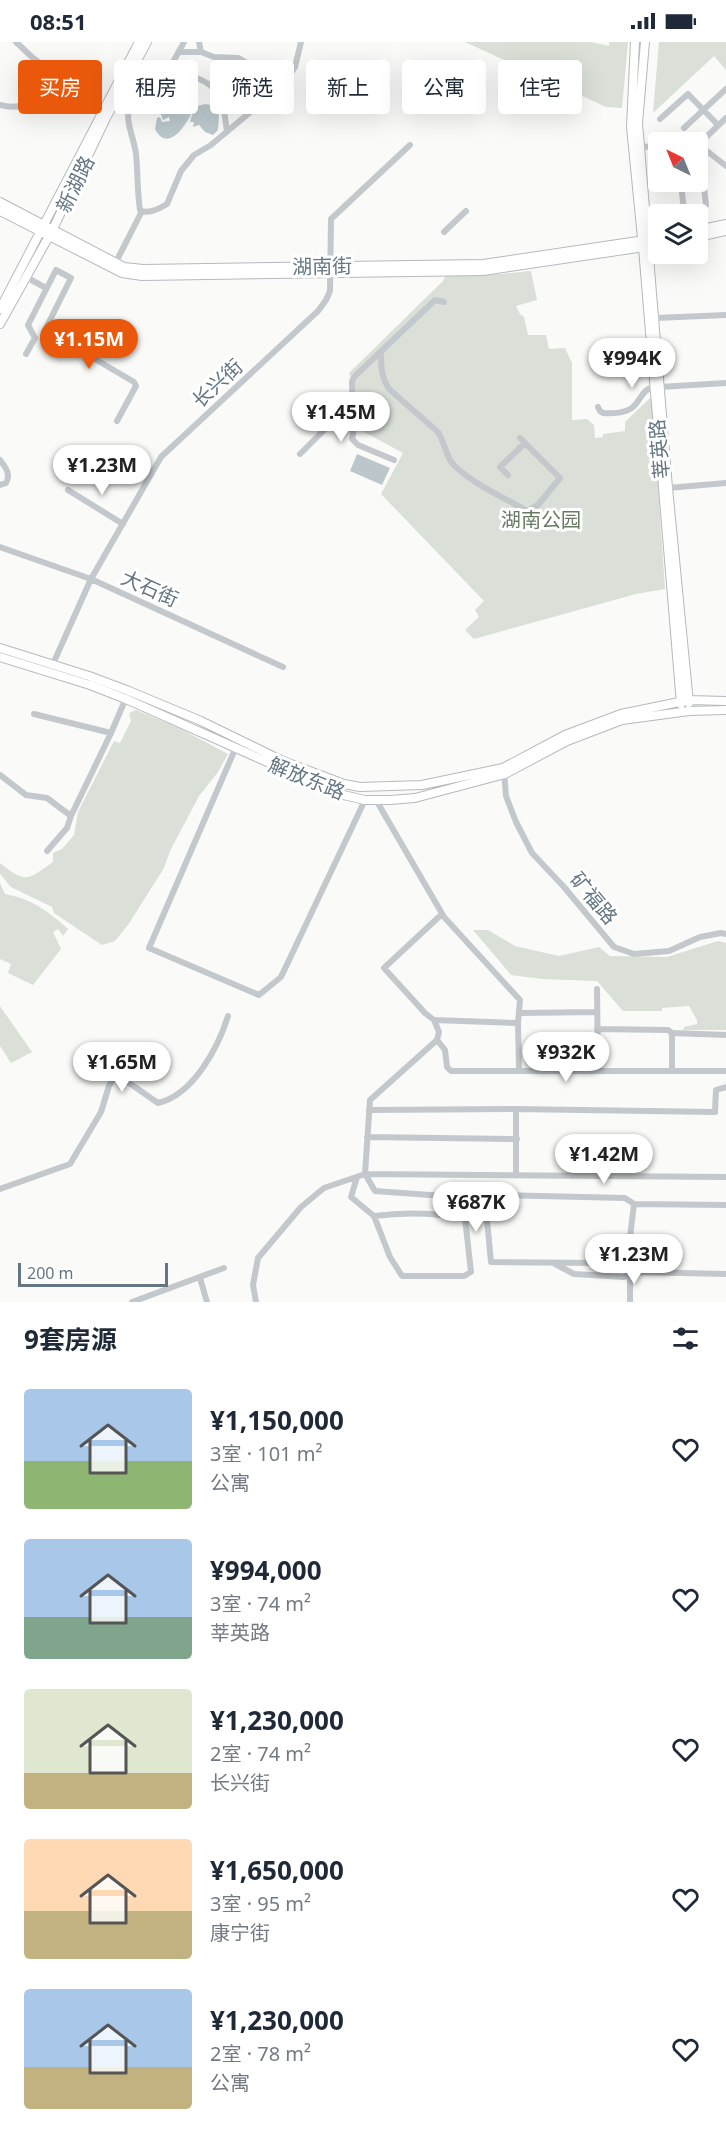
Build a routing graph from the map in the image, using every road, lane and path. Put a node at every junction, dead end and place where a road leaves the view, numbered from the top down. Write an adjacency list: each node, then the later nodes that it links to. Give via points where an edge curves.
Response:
1 (16, 42): 11 (street)
2 (139, 42): 19 (main road, 新湖路)
3 (147, 42): 39 (main road, 新湖路)
4 (184, 42): 9 (street)
5 (199, 42): 10 (street)
6 (301, 42): 14 (street)
7 (635, 42): 43 (main road, 莘英路, via 631,127)
8 (645, 42): 29 (main road, 莘英路, via 638,123)
9 (179, 52): 10 (street); 12 (street)
10 (201, 52): 13 (street)
11 (37, 60)
12 (174, 60)
13 (242, 60)
14 (294, 68)
15 (198, 79): 26 (street, via 212,87 222,103)
16 (726, 89): 20 (street)
17 (0, 105): 18 (street)
18 (18, 107)
19 (103, 110): 39 (main road, 新湖路)
20 (703, 110): 23 (street, via 688,94); 24 (street); 25 (street)
21 (128, 114): 35 (street)
22 (248, 114): 26 (street)
23 (660, 119)
24 (723, 122): 27 (street)
25 (684, 128)
26 (227, 132): 35 (street, via 195,155 181,171 166,204)
27 (708, 135)
28 (410, 145): 45 (street, 长兴街, via 331,219)
29 (640, 147): 30 (street); 43 (main road, 莘英路)
30 (648, 147)
31 (708, 152): 32 (street)
32 (726, 166)
33 (0, 202): 39 (main road, 湖南街)
34 (0, 211): 39 (main road, 湖南街)
35 (142, 211): 44 (street)
36 (466, 211): 41 (street)
37 (726, 224): 38 (main road)
38 (708, 228)
39 (47, 230): 44 (main road, 湖南街); 45 (main road, 湖南街, via 122,273 142,276); 46 (main road, 新湖路); 49 (main road, 新湖路)
40 (726, 231): 42 (main road)
41 (444, 232)
42 (708, 235)
43 (646, 244): 45 (main road, 湖南街, via 483,264); 51 (main road, 莘英路); 56 (main road, 莘英路)
44 (116, 262): 45 (main road, 湖南街, via 142,269)
45 (330, 269): 68 (street, 长兴街, via 330,291 318,311 161,457)
46 (26, 277): 47 (street); 52 (main road, 新湖路)
47 (46, 288): 54 (street, via 28,325 35,338); 58 (street, via 56,270 71,278 44,332 134,382 136,386)
48 (444, 302): 53 (street, via 435,300)
49 (0, 309)
50 (726, 315): 51 (street)
51 (655, 318): 56 (main road, 莘英路)
52 (0, 324)
53 (381, 351): 59 (street, via 352,381); 63 (street, via 384,380 389,389 438,432 450,459 476,483 527,511 538,505 561,478 523,440 500,467)
54 (26, 354)
55 (726, 383): 56 (street)
56 (657, 387): 57 (street, via 646,390 628,410 603,413); 66 (main road, 莘英路); 76 (main road, 莘英路)
57 (598, 407)
58 (117, 421)
59 (351, 423): 60 (street, via 335,419); 62 (street, via 352,439 358,446)
60 (300, 454)
61 (0, 460): 65 (street, via 9,478)
62 (394, 460)
63 (508, 475)
64 (726, 483): 66 (street)
65 (0, 485)
66 (668, 488): 76 (main road, 莘英路)
67 (68, 490): 68 (street)
68 (123, 524): 70 (street, 长兴街)
69 (0, 547): 70 (street, 大石街)
70 (91, 579): 73 (street, 长兴街); 74 (street, 大石街)
71 (0, 648): 73 (main road, 解放东路)
72 (0, 657): 75 (main road, 解放东路)
73 (52, 666): 75 (main road, 解放东路, via 89,676)
74 (283, 667)
75 (127, 695): 81 (street); 82 (main road, 解放东路); 83 (main road, 解放东路, via 201,721 283,761 344,784 422,785)
76 (685, 701): 77 (main road, 解放东路); 79 (main road, 莘英路); 83 (main road, 解放东路, via 621,714 565,735)
77 (726, 701)
78 (726, 710): 79 (main road, 解放东路)
79 (685, 711): 83 (main road, 解放东路, via 622,720)
80 (34, 714): 81 (street)
81 (111, 733): 87 (street)
82 (236, 747): 85 (main road, 解放东路, via 339,794); 85 (street, via 149,948 259,995 281,977)
83 (504, 771): 86 (main road, 解放东路, via 415,798); 90 (street, 矿福路, via 506,796 532,853 614,947 634,954 669,951 700,937)
84 (0, 775): 87 (street, via 26,795 47,798)
85 (365, 800): 86 (main road, 解放东路)
86 (376, 800): 89 (street)
87 (71, 816): 88 (street, via 67,828)
88 (47, 851)
89 (442, 914): 93 (street, via 520,1000); 95 (street, via 384,968)
90 (726, 934)
91 (597, 989): 92 (street)
92 (597, 1012): 93 (street); 97 (street)
93 (519, 1013): 96 (street)
94 (228, 1016): 114 (street, via 202,1071 180,1092 158,1103 122,1078 113,1079 101,1112 70,1164)
95 (434, 1020): 96 (street); 100 (street, via 439,1032)
96 (518, 1023): 101 (street)
97 (597, 1029): 98 (street); 102 (street)
98 (672, 1033): 99 (street); 103 (street)
99 (726, 1035)
100 (437, 1041): 101 (street, via 445,1050 451,1071); 107 (street, via 370,1100)
101 (519, 1071): 102 (street)
102 (598, 1071): 103 (street)
103 (672, 1071): 104 (street)
104 (726, 1071)
105 (726, 1087): 106 (street, via 716,1090 715,1112)
106 (516, 1109): 107 (street); 109 (street)
107 (369, 1110): 108 (street)
108 (367, 1137): 109 (street); 110 (street)
109 (517, 1139): 111 (street)
110 (365, 1174): 111 (street); 113 (street); 115 (street, via 375,1191)
111 (516, 1175): 112 (street)
112 (726, 1177)
113 (357, 1178): 118 (street, via 351,1197); 128 (street, via 324,1188 301,1207 258,1258 253,1285)
114 (0, 1189)
115 (482, 1198): 116 (street, via 625,1198); 119 (street, via 491,1262)
116 (634, 1204): 117 (street); 122 (street)
117 (726, 1205)
118 (374, 1216): 118 (street, via 402,1276 464,1276 471,1272 465,1218 392,1213)
119 (552, 1263): 120 (street); 122 (street, via 574,1274)
120 (598, 1263)
121 (224, 1268): 124 (street)
122 (630, 1274): 123 (street); 129 (street)
123 (726, 1274)
124 (200, 1278): 125 (street); 127 (street)
125 (148, 1299): 126 (street)
126 (132, 1302)
127 (207, 1302)
128 (256, 1302)
129 (630, 1302)

